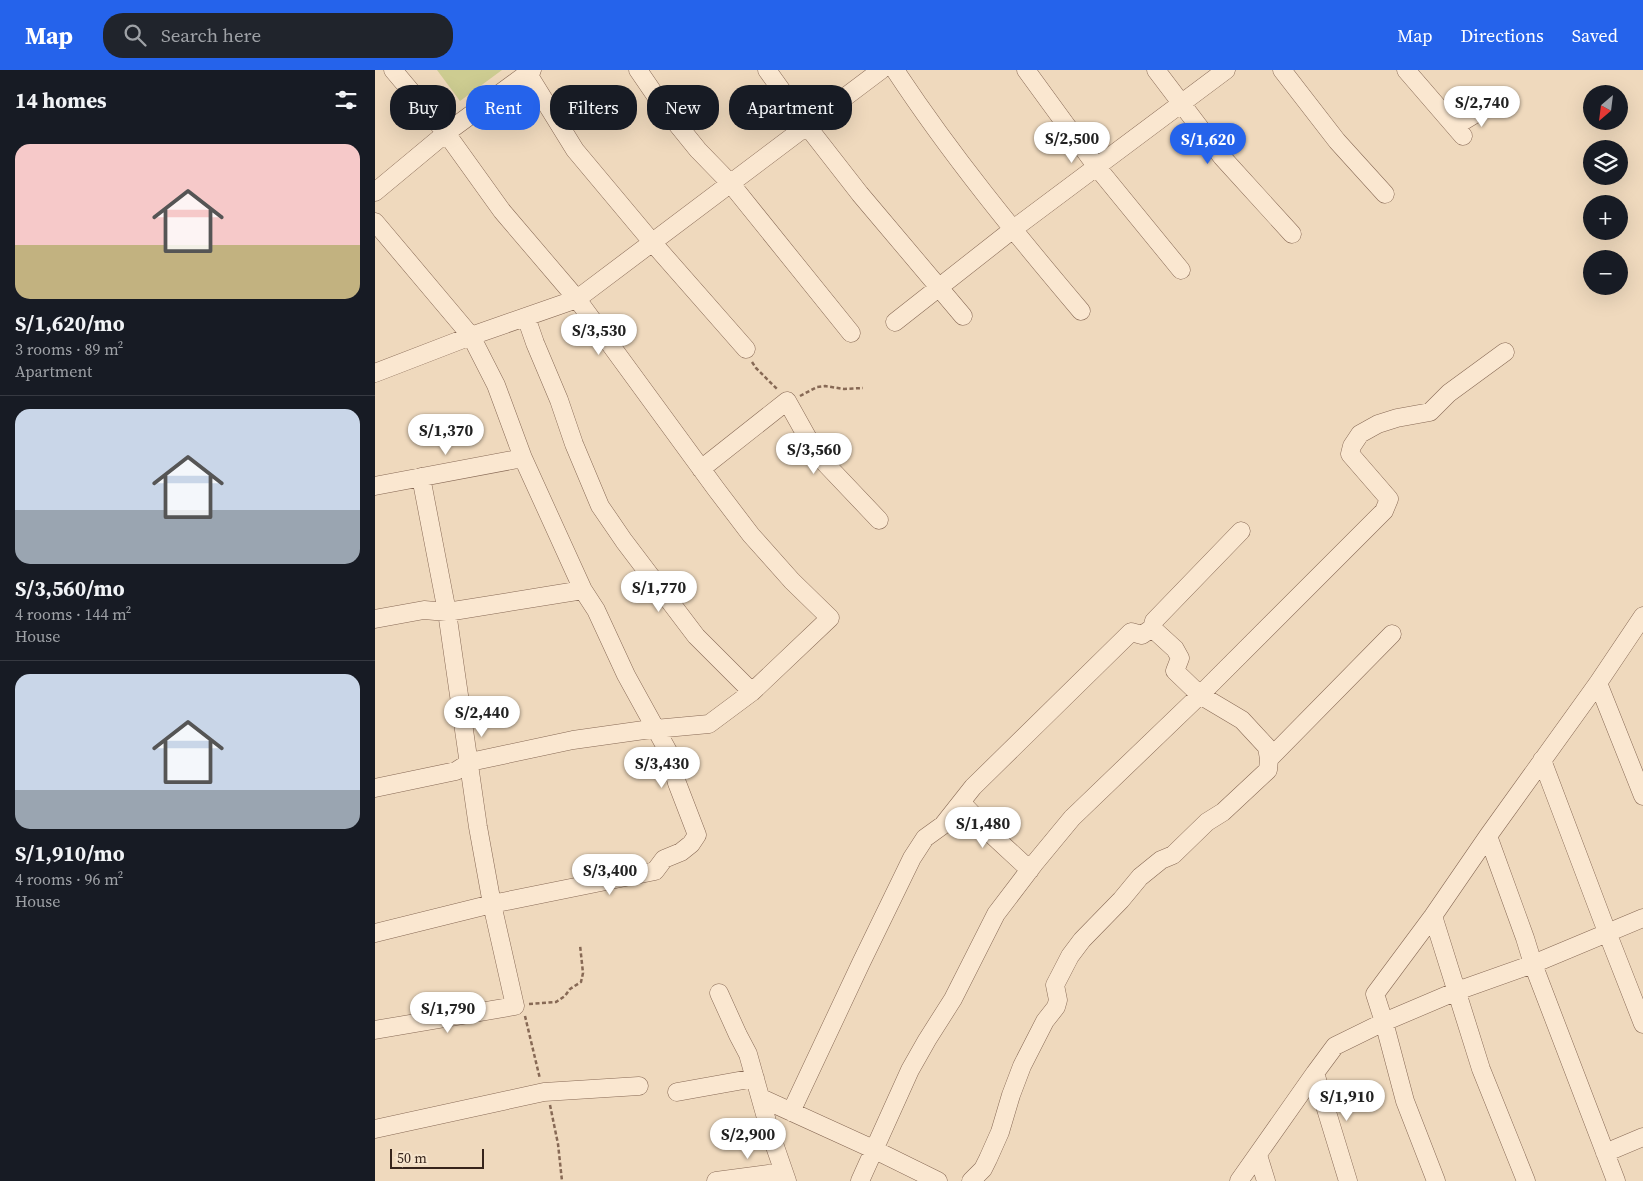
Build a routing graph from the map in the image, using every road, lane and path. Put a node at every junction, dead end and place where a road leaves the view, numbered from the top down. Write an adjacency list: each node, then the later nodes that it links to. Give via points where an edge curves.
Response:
1 (393, 70): 18 (street)
2 (638, 70): 20 (street, via 698,150)
3 (767, 70): 12 (street)
4 (881, 70): 13 (street)
5 (895, 70): 24 (street, via 926,117)
6 (1027, 70): 19 (street)
7 (1156, 70): 15 (street)
8 (1227, 70): 15 (street)
9 (1282, 70): 22 (street, via 1337,141)
10 (1406, 70): 14 (street, via 1459,131)
11 (530, 72): 18 (street); 26 (street, via 575,150)
12 (778, 85)
13 (852, 92)
14 (1493, 103)
15 (1182, 104): 19 (street); 25 (street, via 1222,157)
16 (802, 130): 20 (street)
17 (810, 130): 28 (street)
18 (446, 132): 21 (street); 29 (street, via 502,211)
19 (1097, 166): 24 (street); 27 (street)
20 (731, 184): 26 (street); 34 (street)
21 (375, 192)
22 (1385, 194)
23 (375, 222): 35 (street)
24 (1012, 230): 28 (street); 30 (street)
25 (1291, 234)
26 (652, 242): 29 (street); 36 (street)
27 (1181, 270)
28 (939, 286): 32 (street); 33 (street)
29 (577, 300): 31 (street); 42 (street)
30 (1081, 311)
31 (526, 316): 35 (street); 54 (street, via 600,506 696,636)
32 (963, 316)
33 (895, 322)
34 (851, 334)
35 (471, 336): 38 (street); 41 (street, via 496,384)
36 (746, 349): 40 (path, via 756,368)
37 (1505, 352): 55 (street, via 1449,393 1430,412 1397,418 1360,434 1351,446 1350,454 1389,499 1384,511)
38 (376, 371)
39 (863, 388): 40 (path, via 817,387)
40 (787, 401): 42 (street); 45 (street, via 823,461)
41 (523, 458): 43 (street); 47 (street)
42 (701, 469): 54 (street, via 751,535 830,618)
43 (421, 477): 44 (street); 48 (street)
44 (375, 486)
45 (879, 520)
46 (1241, 531): 51 (street, via 1155,621)
47 (583, 590): 48 (street); 56 (street)
48 (447, 612): 50 (street, via 424,610); 59 (street)
49 (1643, 616): 53 (street)
50 (375, 618)
51 (1152, 628): 55 (street, via 1175,649 1180,658 1175,670); 62 (street, via 1142,635 1131,632)
52 (1392, 634): 57 (street)
53 (1598, 683): 58 (street); 61 (street)
54 (752, 692): 56 (street, via 709,724)
55 (1200, 695): 57 (street, via 1242,720 1267,747); 64 (street, via 1072,818)
56 (657, 729): 59 (street, via 573,740); 65 (street, via 669,753 697,836 691,844 664,859 655,871)
57 (1269, 759): 95 (street, via 1268,770 1173,855 1140,877 1070,956 1055,985 1056,1007 1045,1020 1022,1066 988,1159)
58 (1542, 760): 63 (street); 68 (street)
59 (470, 762): 60 (street, via 456,771); 65 (street)
60 (375, 788)
61 (1643, 796)
62 (961, 802): 64 (street); 84 (street, via 943,825 925,838 913,858)
63 (1488, 836): 66 (street); 71 (street)
64 (1030, 870): 87 (street, via 997,914 953,999 910,1070)
65 (492, 904): 69 (street); 74 (street)
66 (1433, 916): 72 (street); 75 (street, via 1375,994)
67 (1643, 918): 68 (street)
68 (1607, 932): 71 (street); 76 (street)
69 (375, 933)
70 (580, 945): 74 (path, via 581,982 557,1002)
71 (1533, 964): 72 (street); 88 (street)
72 (1457, 991): 75 (street); 100 (street, via 1481,1069)
73 (719, 993): 79 (street, via 748,1054)
74 (518, 1005): 77 (street); 81 (path)
75 (1384, 1022): 78 (street, via 1335,1046); 99 (street, via 1405,1101)
76 (1643, 1024)
77 (375, 1030)
78 (1315, 1073): 89 (street); 98 (street)
79 (755, 1078): 82 (street); 83 (street)
80 (639, 1086): 81 (street)
81 (543, 1092): 85 (street); 91 (path, via 549,1102 557,1136)
82 (677, 1092)
83 (761, 1098): 84 (street); 90 (street)
84 (791, 1112): 87 (street)
85 (375, 1129)
86 (1643, 1137): 88 (street)
87 (873, 1149): 93 (street); 94 (street)
88 (1605, 1153): 101 (street)
89 (1258, 1155): 96 (street); 97 (street)
90 (785, 1176): 92 (street)
91 (562, 1181)
92 (716, 1181)
93 (860, 1181)
94 (938, 1181)
95 (971, 1181)
96 (1239, 1181)
97 (1265, 1181)
98 (1348, 1181)
99 (1436, 1181)
100 (1526, 1181)
101 (1616, 1181)

